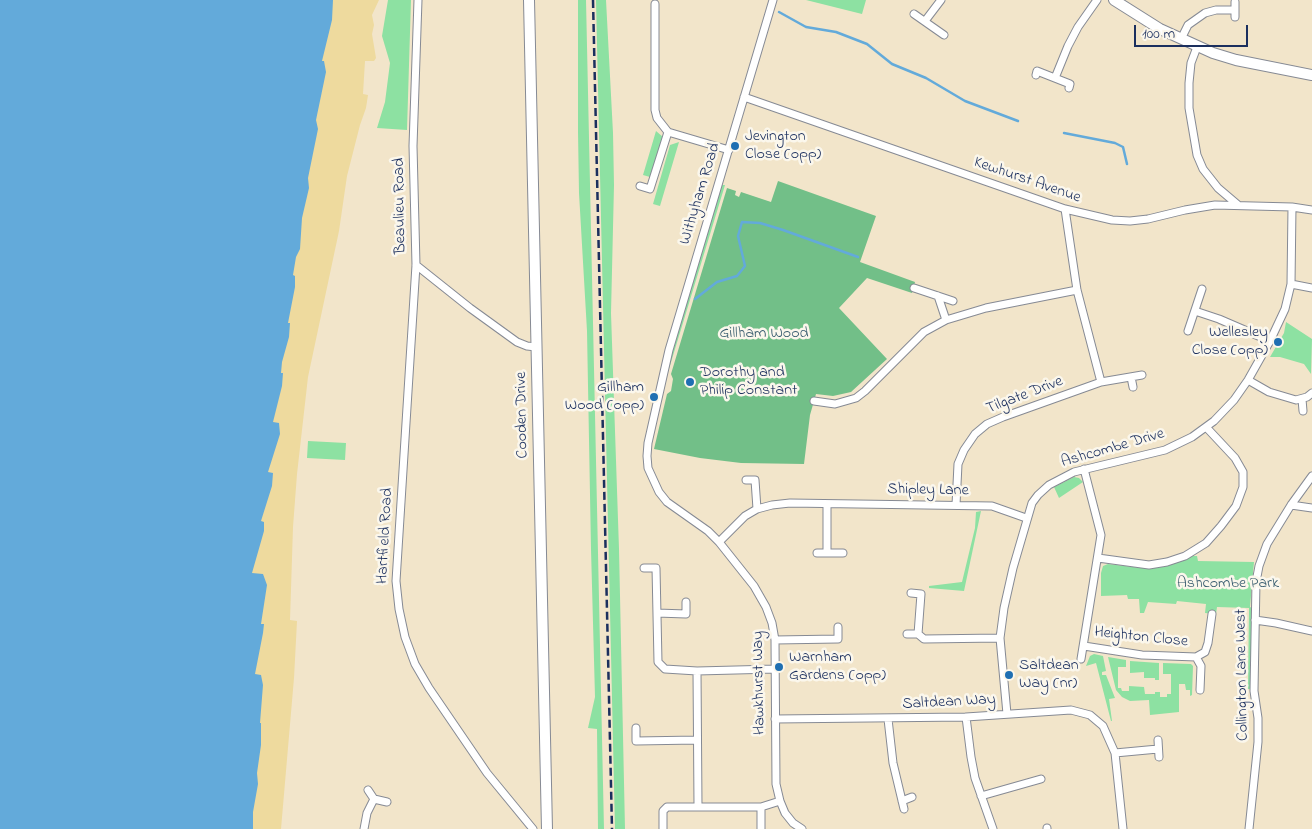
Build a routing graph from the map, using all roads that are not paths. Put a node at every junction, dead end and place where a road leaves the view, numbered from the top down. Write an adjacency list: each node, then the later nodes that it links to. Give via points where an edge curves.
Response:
1 (418, 0): 26 (street, Beaulieu Road, via 413,146)
2 (529, 0): 38 (main road, Cooden Drive)
3 (773, 0): 18 (street, Withyham Road)
4 (941, 0): 10 (street)
5 (1096, 0): 16 (street, via 1068,46)
6 (1114, 0): 12 (main road)
7 (1235, 2): 12 (street, via 1235,14 1216,10 1205,12 1188,25)
8 (655, 4): 19 (street, via 654,110)
9 (914, 14): 10 (street)
10 (925, 21): 11 (street)
11 (944, 35)
12 (1181, 39): 13 (main road)
13 (1197, 47): 15 (main road, via 1236,60); 22 (street, via 1189,82 1189,108 1197,155 1203,170)
14 (1036, 75): 16 (street, via 1038,71)
15 (1312, 75)
16 (1055, 78): 17 (street, via 1070,84)
17 (1069, 88)
18 (744, 97): 20 (street, Withyham Road); 24 (street, Kewhurst Avenue)
19 (668, 132): 20 (street); 21 (street, via 650,189)
20 (729, 150): 45 (street, Withyham Road)
21 (640, 186)
22 (1238, 205): 23 (street, Kewhurst Avenue); 24 (street, Kewhurst Avenue, via 1215,205 1130,221)
23 (1292, 207): 25 (street, Kewhurst Avenue); 27 (street, Ashcombe Drive)
24 (1065, 209): 31 (street)
25 (1312, 210)
26 (416, 265): 38 (street, Beaulieu Road, via 517,342); 104 (street, Hartfield Road, via 396,581 404,637 414,664 429,688 487,773)
27 (1291, 284): 29 (street); 37 (street, Ashcombe Drive, via 1285,309)
28 (914, 288): 32 (street)
29 (1312, 288)
30 (1202, 289): 34 (street)
31 (1077, 290): 35 (street, via 986,308); 42 (street)
32 (938, 296): 33 (street); 35 (street)
33 (953, 301)
34 (1195, 311): 36 (street); 37 (street)
35 (946, 320): 47 (street, via 924,332 856,398 835,404)
36 (1188, 331)
37 (1270, 341): 41 (street, Ashcombe Drive)
38 (536, 347): 105 (main road, Cooden Drive)
39 (1142, 375): 40 (street, Tilgate Drive)
40 (1131, 377): 42 (street, Tilgate Drive); 43 (street)
41 (1248, 380): 46 (street, via 1269,392 1296,400); 49 (street, Ashcombe Drive, via 1234,400)
42 (1101, 382): 54 (street, Tilgate Drive, via 1003,416 975,434 958,464)
43 (1133, 387)
44 (1312, 393): 46 (street)
45 (658, 397): 59 (street, Hawkhurst Way, via 647,456 652,481 667,502)
46 (1302, 398): 48 (street)
47 (814, 401)
48 (1303, 411)
49 (1206, 427): 50 (street, Ashcombe Drive, via 1165,450); 63 (street, via 1235,458 1243,472 1244,487 1222,526 1206,543 1167,562 1149,564)
50 (1084, 469): 58 (street, Ashcombe Drive, via 1049,485 1032,503); 63 (street, via 1101,535)
51 (1312, 476): 55 (street, Collington Lane West)
52 (746, 480): 57 (street, via 755,480)
53 (827, 504): 54 (street, Shipley Lane); 57 (street, Shipley Lane, via 772,505); 61 (street)
54 (956, 505): 58 (street, Shipley Lane, via 992,506)
55 (1291, 505): 56 (street); 69 (street, Collington Lane West, via 1267,544 1259,566)
56 (1312, 508)
57 (757, 509): 59 (street, Shipley Lane, via 745,516)
58 (1026, 518): 74 (street, Ashcombe Drive)
59 (719, 542): 75 (street, Hawkhurst Way, via 766,607)
60 (817, 553): 61 (street)
61 (827, 553): 62 (street)
62 (843, 553)
63 (1098, 558): 76 (street)
64 (644, 568): 67 (street, via 656,568)
65 (911, 593): 73 (street, via 921,594)
66 (686, 602): 67 (street, via 686,614)
67 (657, 614): 80 (street, via 658,662 665,669)
68 (1212, 614): 77 (street, Heighton Close, via 1208,643 1204,652)
69 (1255, 620): 71 (street); 111 (street, Collington Lane West, via 1254,691 1258,742)
70 (838, 627): 75 (street, via 838,639)
71 (1312, 631)
72 (907, 634): 73 (street)
73 (918, 634): 74 (street, via 924,639)
74 (1000, 638): 82 (street, Ashcombe Drive)
75 (775, 640): 79 (street, Hawkhurst Way)
76 (1084, 646): 77 (street, Heighton Close, via 1142,655); 78 (street)
77 (1196, 657): 81 (street, Heighton Close, via 1200,666)
78 (1081, 659)
79 (775, 669): 80 (street); 85 (street, Hawkhurst Way)
80 (697, 671): 87 (street)
81 (1200, 690)
82 (1006, 714): 83 (street, Saltdean Way); 89 (street, Saltdean Way, via 1071,710 1090,715 1103,726)
83 (966, 717): 84 (street, Saltdean Way); 94 (street, via 971,757)
84 (888, 719): 85 (street, Saltdean Way); 98 (street)
85 (775, 720): 97 (street, Hawkhurst Way, via 776,784)
86 (636, 728): 87 (street, via 636,741)
87 (697, 740): 100 (street)
88 (1158, 740): 89 (street, via 1158,753)
89 (1115, 753): 110 (street, Saltdean Way)
90 (1041, 779): 91 (street)
91 (1033, 781): 93 (street); 94 (street)
92 (368, 790): 96 (street)
93 (1034, 790)
94 (981, 796): 109 (street)
95 (912, 797): 98 (street)
96 (374, 799): 99 (street); 103 (street)
97 (780, 801): 101 (street); 108 (street, Hawkhurst Way, via 793,823)
98 (902, 801): 102 (street)
99 (386, 802)
100 (698, 806): 101 (street); 106 (street, via 667,807 663,811)
101 (762, 807): 107 (street)
102 (904, 809)
103 (364, 829)
104 (532, 829)
105 (547, 829)
106 (663, 829)
107 (761, 829)
108 (802, 829)
109 (993, 829)
110 (1123, 829)
111 (1249, 829)

